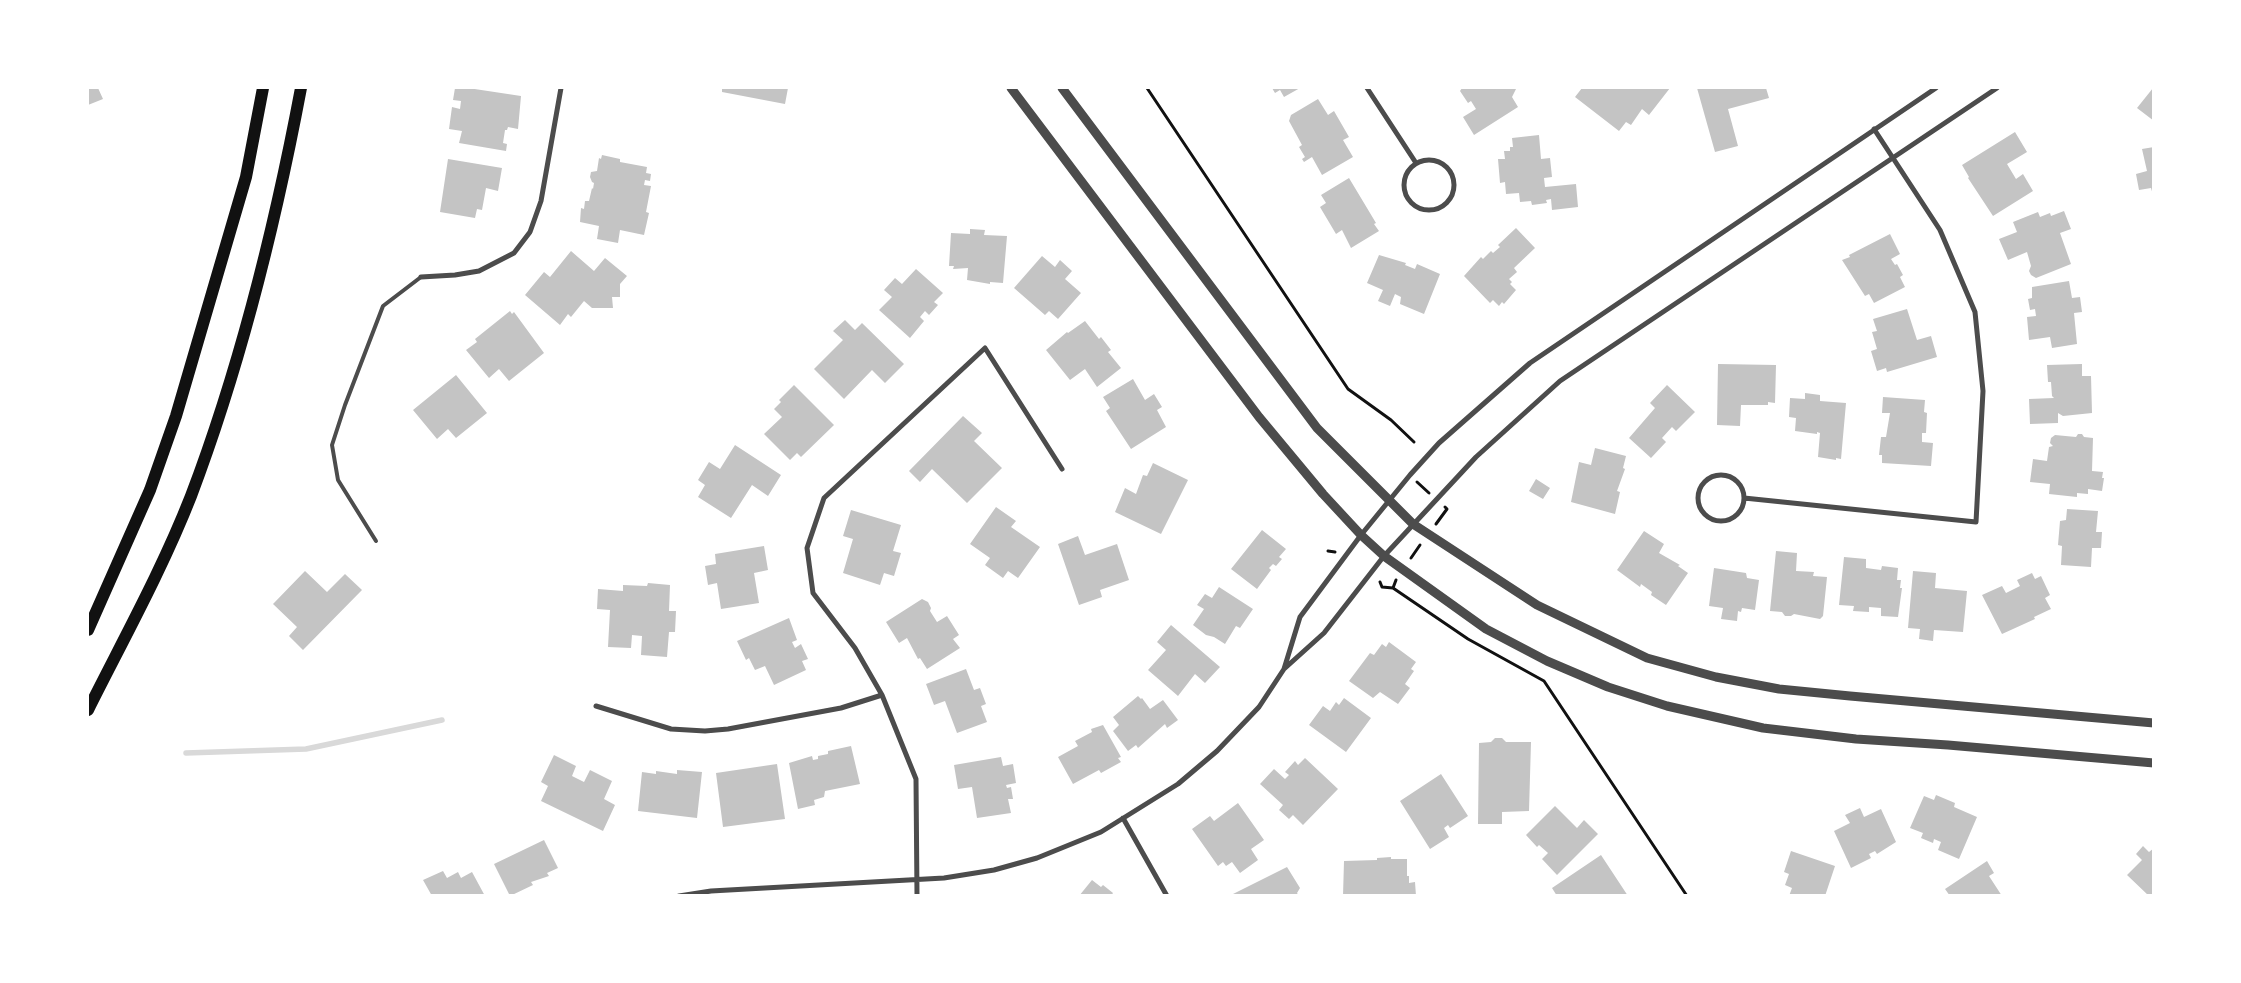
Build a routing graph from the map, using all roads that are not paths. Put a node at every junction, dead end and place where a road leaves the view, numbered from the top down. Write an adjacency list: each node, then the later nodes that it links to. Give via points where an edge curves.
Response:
1 (263, 88): 20 (main road, via 246,177 176,416 150,490)
2 (301, 88): 24 (main road, via 271,230 242,341 194,487 160,565)
3 (561, 88): 12 (street, via 541,201 530,232 514,252 478,271)
4 (1011, 88): 17 (street, via 1259,417)
5 (1062, 88): 15 (street, via 1312,421)
6 (1367, 88): 11 (street)
7 (1936, 88): 9 (street)
8 (1997, 88): 10 (street)
9 (1874, 129): 10 (street); 15 (street, via 1530,363 1453,430)
10 (1895, 157): 14 (street, via 1940,230 1975,312 1983,390 1976,522); 16 (street, via 1560,382 1476,457)
11 (1416, 163): 11 (street, via 1405,176 1405,193 1416,206 1424,209 1441,206 1451,194 1453,180 1450,172 1431,160)
12 (421, 277): 18 (lane, via 383,306 332,445 338,480)
13 (1062, 469): 22 (street, via 985,348 824,498 807,548 813,593 855,648)
14 (1744, 498): 14 (street, via 1738,483 1725,475 1709,477 1699,489 1698,497 1702,511 1720,521 1728,520 1739,512)
15 (1389, 501): 16 (street); 17 (street)
16 (1413, 524): 19 (street); 25 (street, via 1537,604 1599,636 1648,658 1716,677 1779,689)
17 (1361, 535): 19 (street); 21 (street, via 1300,617)
18 (376, 541)
19 (1384, 556): 21 (street, via 1324,633); 26 (street, via 1486,628 1547,661 1608,687 1667,706 1763,728)
20 (88, 630)
21 (1284, 669): 27 (street, via 1259,707 1217,751 1178,784)
22 (882, 695): 23 (street, via 840,708 728,730 706,731 671,729); 28 (street, via 916,779)
23 (596, 706)
24 (88, 710)
25 (2154, 723)
26 (2154, 764)
27 (1123, 818): 28 (street, via 1101,832 1037,858 994,870); 31 (street)
28 (916, 879): 29 (street, via 712,890); 30 (street)
29 (679, 896)
30 (917, 896)
31 (1167, 896)

